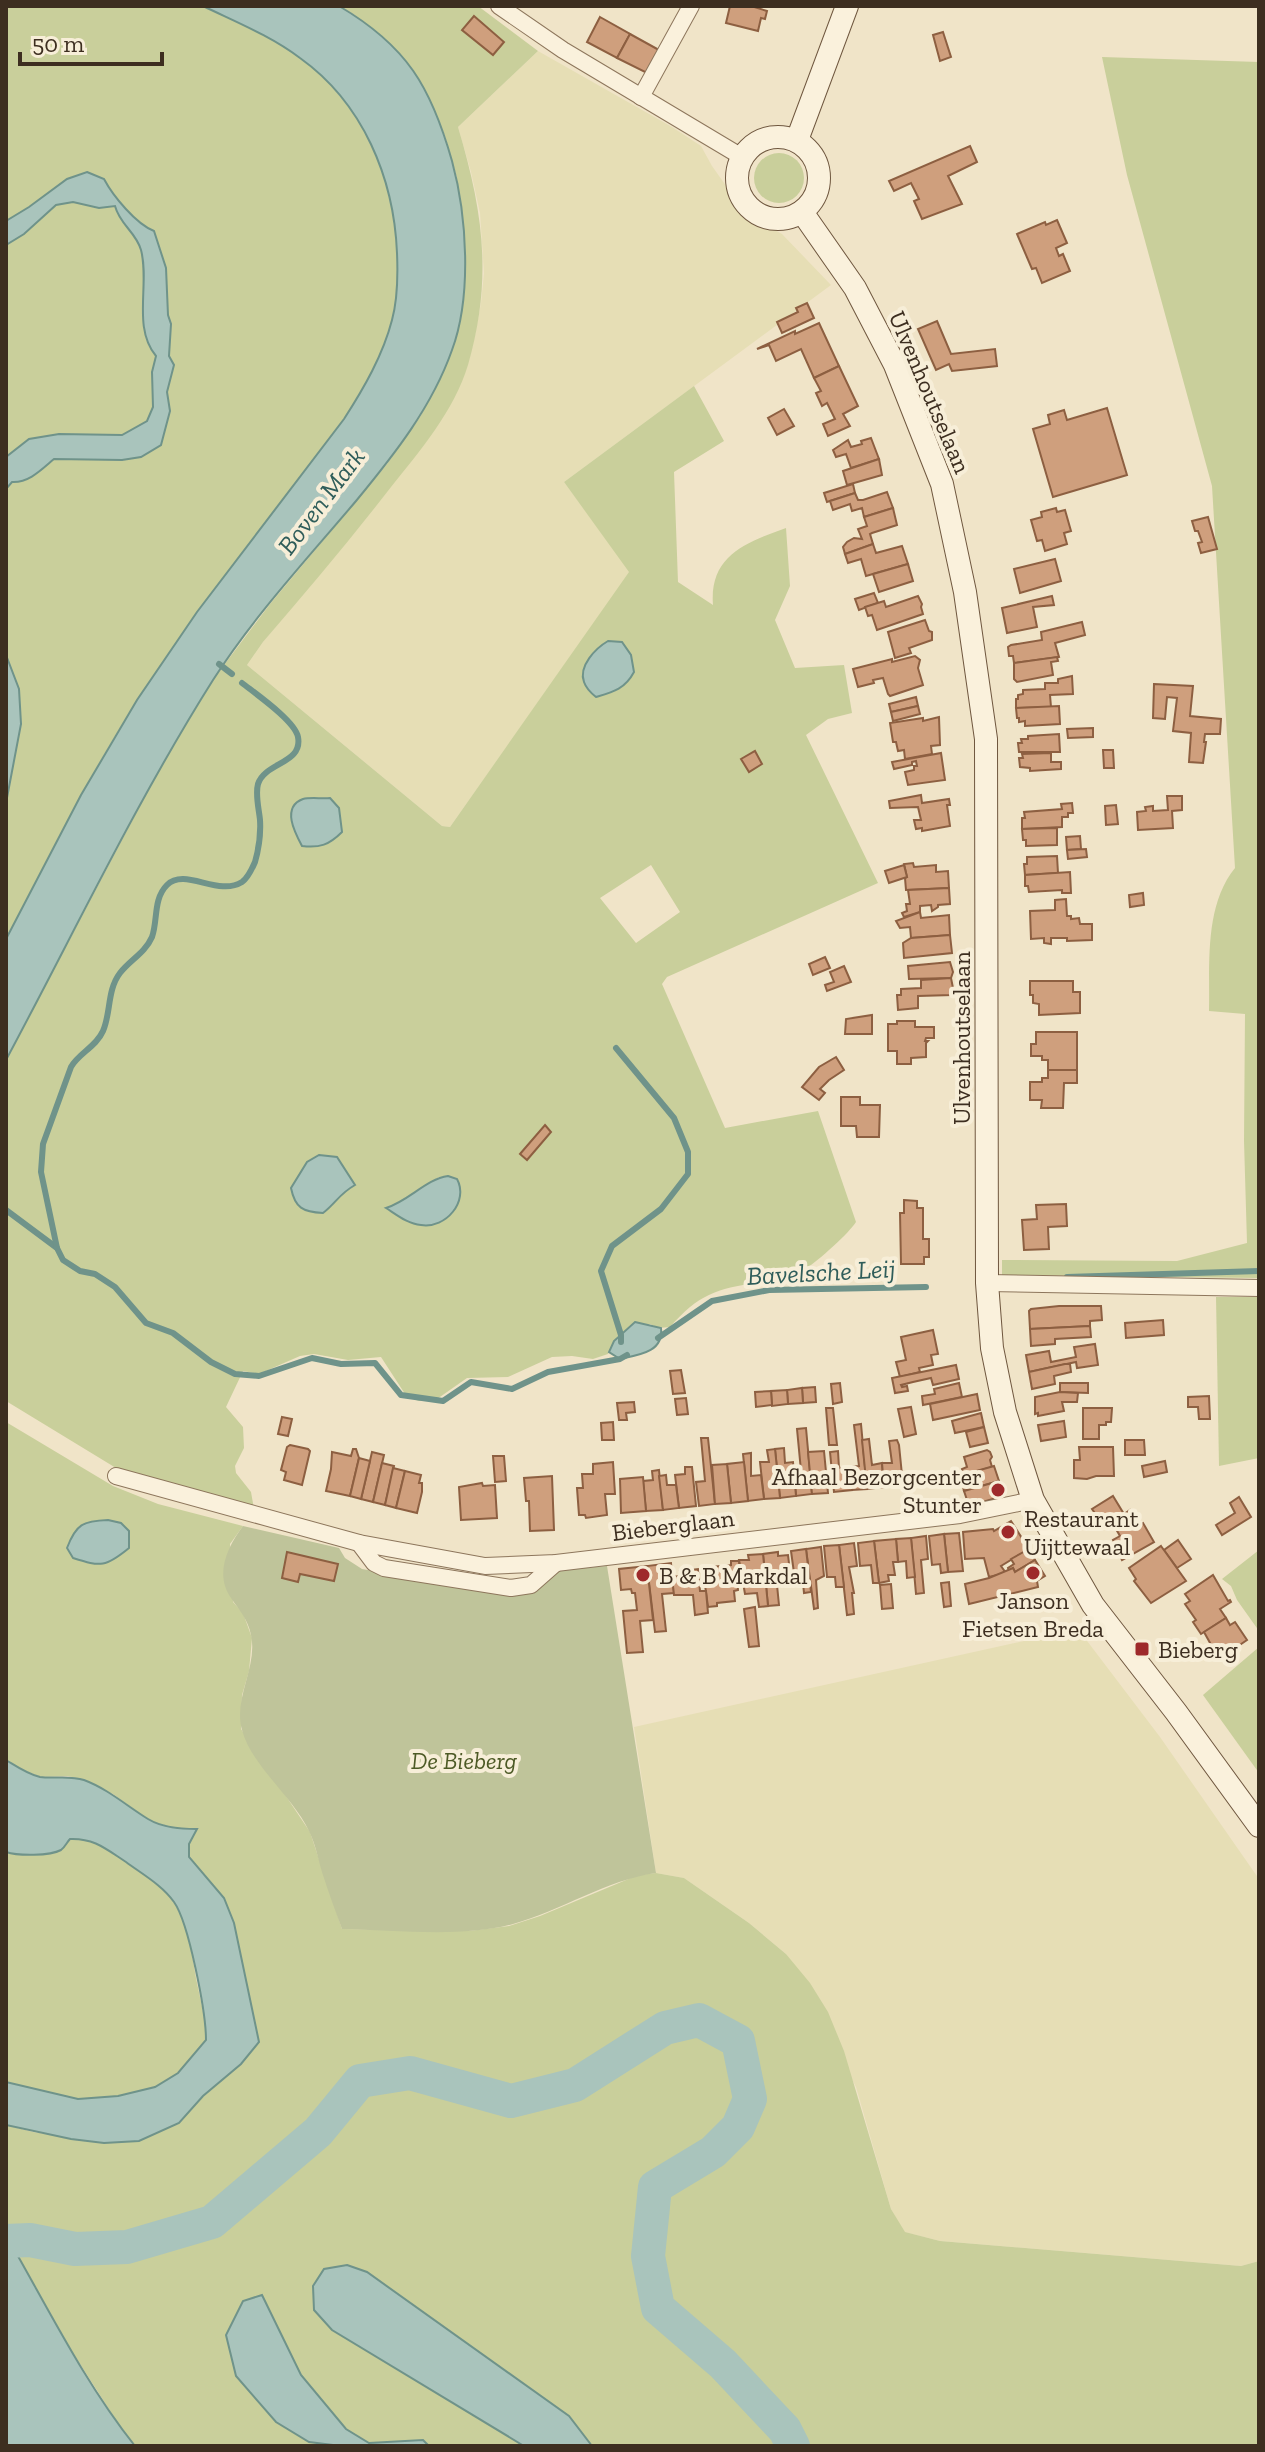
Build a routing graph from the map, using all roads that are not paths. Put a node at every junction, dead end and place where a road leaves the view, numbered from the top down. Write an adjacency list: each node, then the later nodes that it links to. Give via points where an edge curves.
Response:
1 (499, 6): 4 (street)
2 (691, 6): 4 (street)
3 (847, 6): 5 (main road)
4 (641, 97): 6 (street)
5 (797, 140): 6 (main road, via 771,137 754,143); 7 (main road, via 815,157 820,179 815,199)
6 (742, 157): 7 (main road, via 736,180 749,208 776,220)
7 (802, 212): 8 (main road, Ulvenhoutselaan, via 855,288 895,365 942,484 965,592 986,739)
8 (987, 1283): 9 (street); 11 (main road, Ulvenhoutselaan, via 992,1348 1005,1412)
9 (1259, 1288)
10 (116, 1476): 11 (street, Bieberglaan, via 359,1543 485,1566 556,1563 960,1515)
11 (1033, 1500): 12 (main road, Ulvenhoutselaan, via 1093,1605)
12 (1259, 1826)

